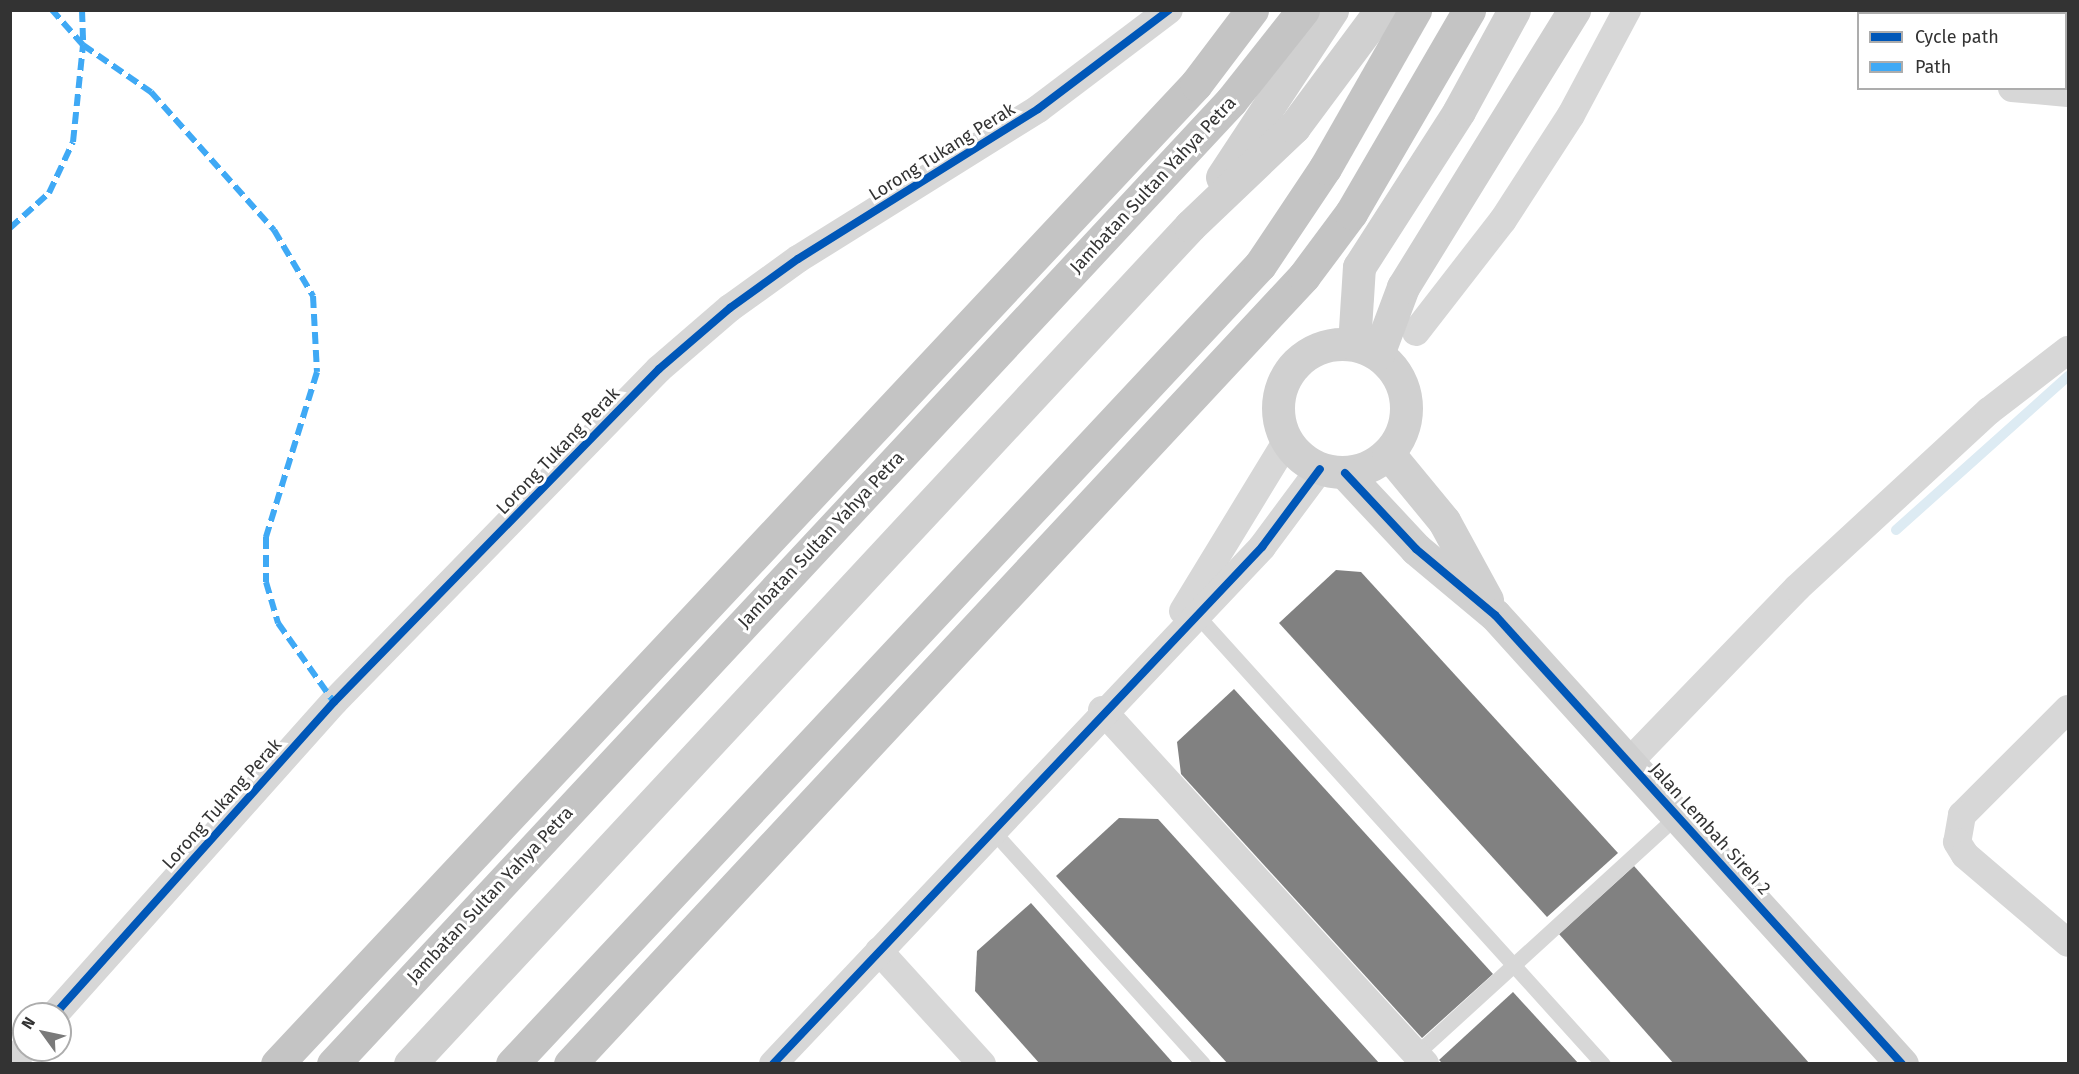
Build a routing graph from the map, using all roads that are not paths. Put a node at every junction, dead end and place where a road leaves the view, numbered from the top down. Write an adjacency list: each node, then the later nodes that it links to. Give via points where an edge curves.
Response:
1 (1169, 10): 31 (street, Lorong Tukang Perak, via 1038,109 778,273 659,369 334,702)
2 (1252, 10): 33 (highway, via 1196,84)
3 (1302, 10): 34 (highway, Jambatan Sultan Yahya Petra, via 1223,110)
4 (1332, 10): 13 (street)
5 (1382, 10): 13 (street, via 1293,127)
6 (1415, 10): 36 (highway, via 1324,168 1260,265)
7 (1469, 10): 37 (highway, via 1357,204 1304,276)
8 (1514, 10): 15 (street, via 1459,111 1359,267)
9 (1574, 10): 15 (street)
10 (1627, 10): 14 (street, via 1571,116 1503,220)
11 (2034, 90): 12 (street)
12 (2068, 93)
13 (1190, 226): 35 (street)
14 (1416, 332)
15 (1366, 349): 17 (street, via 1313,351 1284,380 1278,400); 18 (street, via 1402,383 1406,401 1399,438)
16 (2068, 350): 25 (street, via 1989,411 1797,588)
17 (1286, 442): 19 (street); 22 (street)
18 (1388, 453): 19 (street); 21 (street, via 1444,521)
19 (1333, 471): 20 (street); 21 (street, via 1416,549)
20 (1195, 613): 22 (street); 30 (lane)
21 (1495, 615): 25 (street, Jalan Lembah Sireh 2)
22 (1158, 651): 24 (street)
23 (2068, 709): 28 (street, via 1962,815 1957,836 1965,855)
24 (1102, 710): 27 (street); 32 (street)
25 (1629, 762): 26 (street, Jalan Lembah Sireh 2)
26 (1677, 816): 30 (lane); 42 (street, Jalan Lembah Sireh 2)
27 (991, 829): 29 (street); 40 (lane)
28 (2068, 943)
29 (879, 951): 38 (street); 39 (street)
30 (1514, 965): 32 (lane); 41 (lane)
31 (66, 1002)
32 (1421, 1059)
33 (277, 1064)
34 (333, 1064)
35 (410, 1064)
36 (512, 1064)
37 (570, 1064)
38 (773, 1064)
39 (982, 1064)
40 (1203, 1064)
41 (1603, 1064)
42 (1902, 1064)

